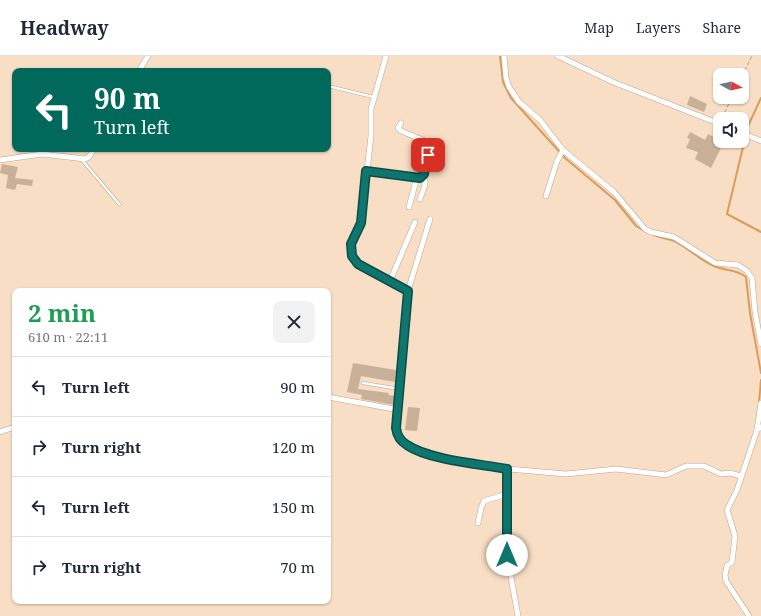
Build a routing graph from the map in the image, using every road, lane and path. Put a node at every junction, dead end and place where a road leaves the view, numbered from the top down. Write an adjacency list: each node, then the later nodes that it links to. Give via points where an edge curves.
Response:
1 (148, 56): 6 (street)
2 (386, 56): 9 (street)
3 (504, 56): 14 (street, via 506,78 512,93 540,120)
4 (558, 56): 10 (street, via 613,82)
5 (752, 56): 7 (path)
6 (141, 68)
7 (746, 68)
8 (331, 87): 9 (lane)
9 (373, 97): 18 (street)
10 (713, 121)
11 (401, 123): 19 (street, via 398,128 401,132 430,143 424,174)
12 (749, 136): 13 (street)
13 (761, 141)
14 (563, 151): 20 (street, via 558,158); 28 (street, via 614,192 645,229 674,237 715,263 738,265 747,271 752,278 755,318)
15 (92, 152): 16 (street, via 89,157)
16 (82, 159): 17 (street, via 42,154); 22 (lane)
17 (0, 160)
18 (366, 171): 19 (street); 26 (street, via 362,220 352,242 352,254 355,262)
19 (418, 178): 21 (street, via 425,181); 23 (street)
20 (546, 196)
21 (420, 199)
22 (120, 205)
23 (409, 207)
24 (430, 219): 27 (street)
25 (415, 222): 26 (street)
26 (390, 281): 27 (street)
27 (408, 291): 30 (street)
28 (761, 344)
29 (363, 383): 30 (lane)
30 (400, 389): 33 (street)
31 (331, 397): 33 (street)
32 (761, 403): 35 (street)
33 (399, 410): 37 (street, via 397,434 407,446 439,457)
34 (12, 428): 36 (street)
35 (759, 428): 38 (street)
36 (0, 432)
37 (507, 469): 38 (street, via 566,474 616,469 666,475 686,466 704,466 721,474); 39 (street)
38 (741, 476): 42 (street, via 727,510 735,536 732,562 727,566 725,574 726,581)
39 (507, 494): 40 (street, via 484,501); 41 (street, via 507,555)
40 (478, 523)
41 (518, 616)
42 (749, 616)

